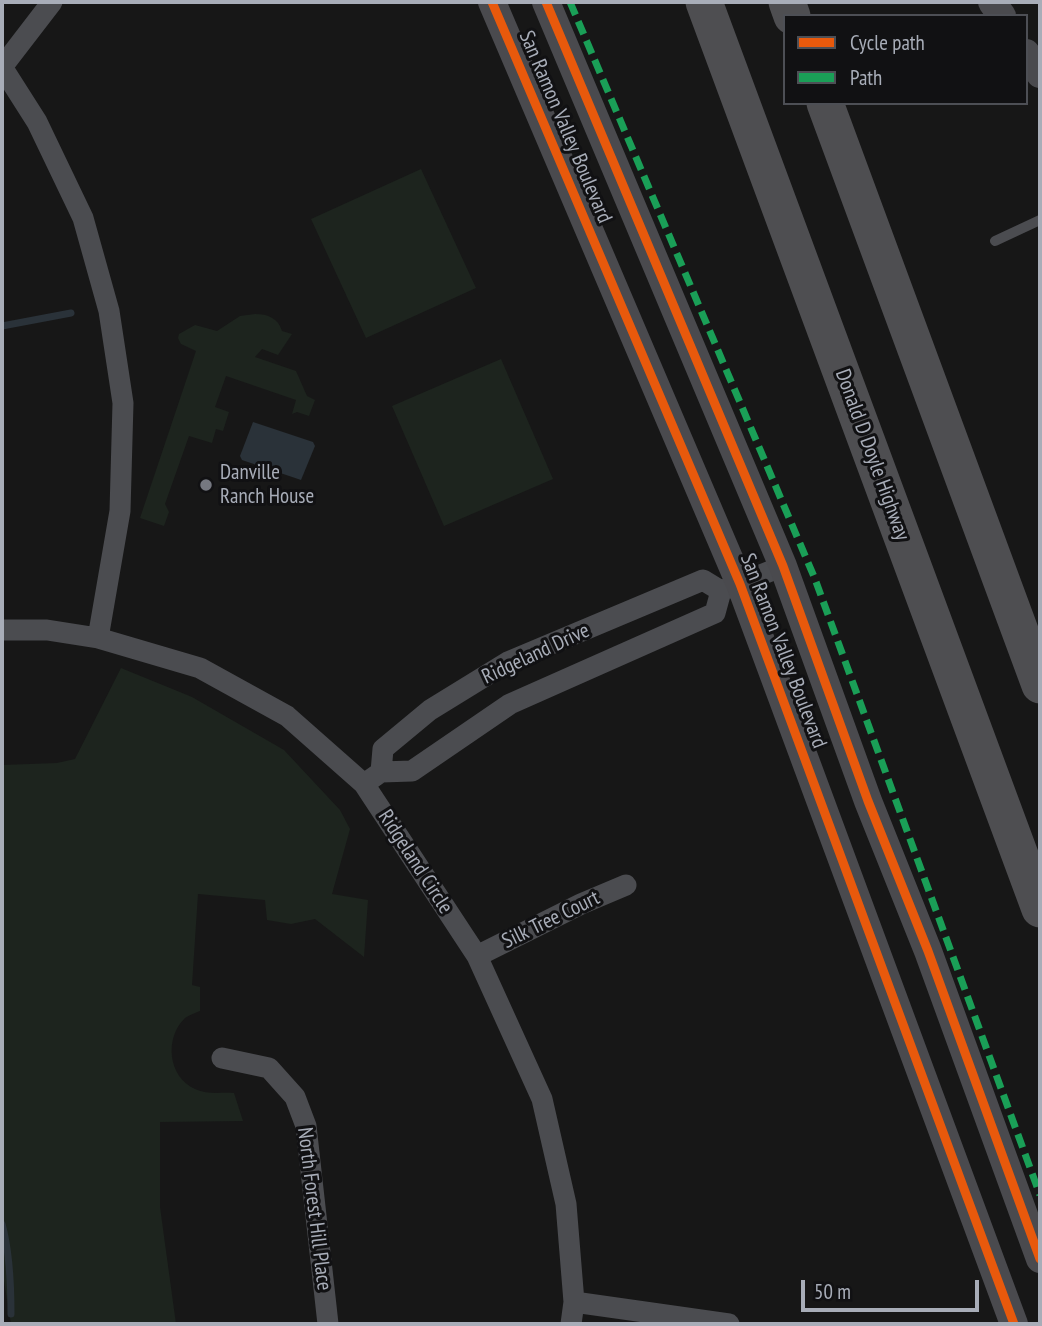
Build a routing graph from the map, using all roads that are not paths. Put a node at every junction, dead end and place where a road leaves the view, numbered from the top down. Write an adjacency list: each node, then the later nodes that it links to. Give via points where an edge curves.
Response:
1 (52, 2): 6 (street)
2 (492, 2): 12 (main road, San Ramon Valley Boulevard)
3 (547, 2): 11 (main road, San Ramon Valley Boulevard)
4 (704, 2): 18 (highway, Donald D Doyle Highway)
5 (1028, 56): 7 (main road)
6 (2, 67): 14 (street, via 37,122 83,218 109,311 123,403 120,498)
7 (1040, 74)
8 (826, 105): 15 (highway)
9 (1040, 220): 10 (lane)
10 (995, 241)
11 (783, 566): 12 (street); 21 (main road, San Ramon Valley Boulevard)
12 (731, 587): 16 (street, Ridgeland Drive, via 715,613 510,704 412,771); 16 (street, Ridgeland Drive, via 703,580 508,663 430,710 383,749); 26 (main road, San Ramon Valley Boulevard)
13 (2, 630): 14 (street, Ridgeland Circle)
14 (98, 638): 16 (street, Ridgeland Circle, via 200,668 287,716)
15 (1040, 685)
16 (372, 778): 19 (street, Ridgeland Circle)
17 (626, 885): 19 (street, Silk Tree Court)
18 (1040, 909)
19 (477, 957): 22 (street, Ridgeland Circle, via 542,1099 566,1204)
20 (222, 1058): 23 (street, North Forest Hill Place, via 269,1068 295,1097 306,1126)
21 (1040, 1258)
22 (574, 1302): 24 (street, Ridgeland Circle); 25 (street)
23 (328, 1324)
24 (570, 1324)
25 (729, 1324)
26 (1014, 1324)

